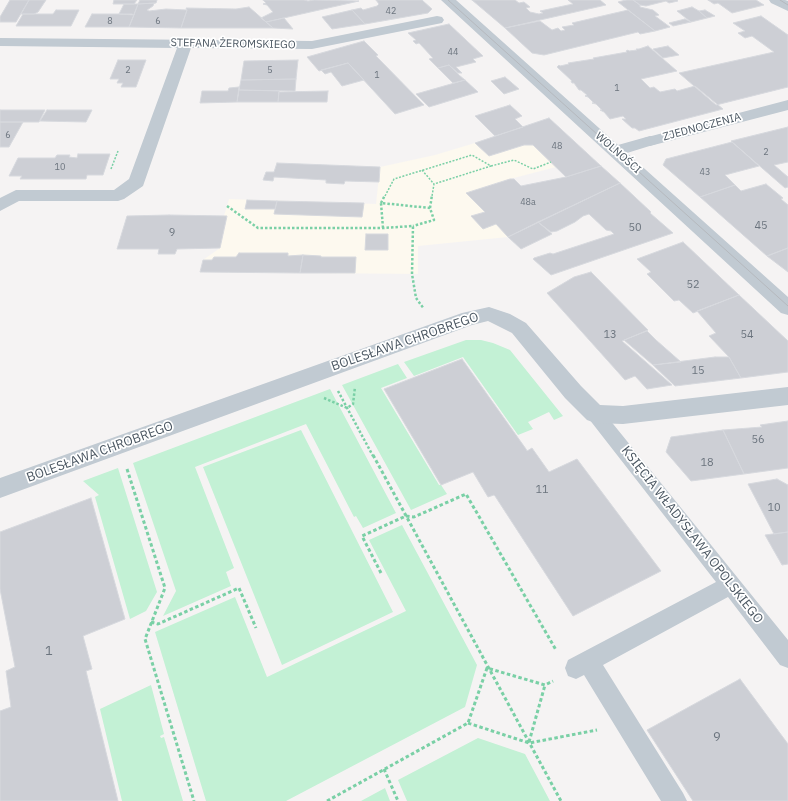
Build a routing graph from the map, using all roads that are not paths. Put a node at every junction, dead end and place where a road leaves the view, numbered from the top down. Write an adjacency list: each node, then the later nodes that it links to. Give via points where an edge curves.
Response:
1 (448, 0): 4 (street, WOLNOŚCI)
2 (776, 0): 3 (street)
3 (788, 8)
4 (464, 14): 6 (street, STEFANA ŻEROMSKIEGO, via 312,45); 8 (street, WOLNOŚCI)
5 (0, 42): 6 (street, STEFANA ŻEROMSKIEGO)
6 (185, 44): 9 (street, via 137,182 118,195 16,196)
7 (788, 105): 8 (street, ZJEDNOCZENIA)
8 (616, 151): 10 (street, WOLNOŚCI)
9 (0, 205)
10 (788, 308)
11 (788, 396): 12 (street, via 630,415)
12 (595, 414): 13 (street, BOLESŁAWA CHROBREGO, via 572,392 518,328 489,314 468,318); 14 (lane, KSIĘCIA WŁADYSŁAWA OPOLSKIEGO)
13 (0, 488)
14 (731, 585): 15 (lane, KSIĘCIA WŁADYSŁAWA OPOLSKIEGO); 16 (lane, via 582,665 627,724)
15 (788, 656)
16 (676, 801)

